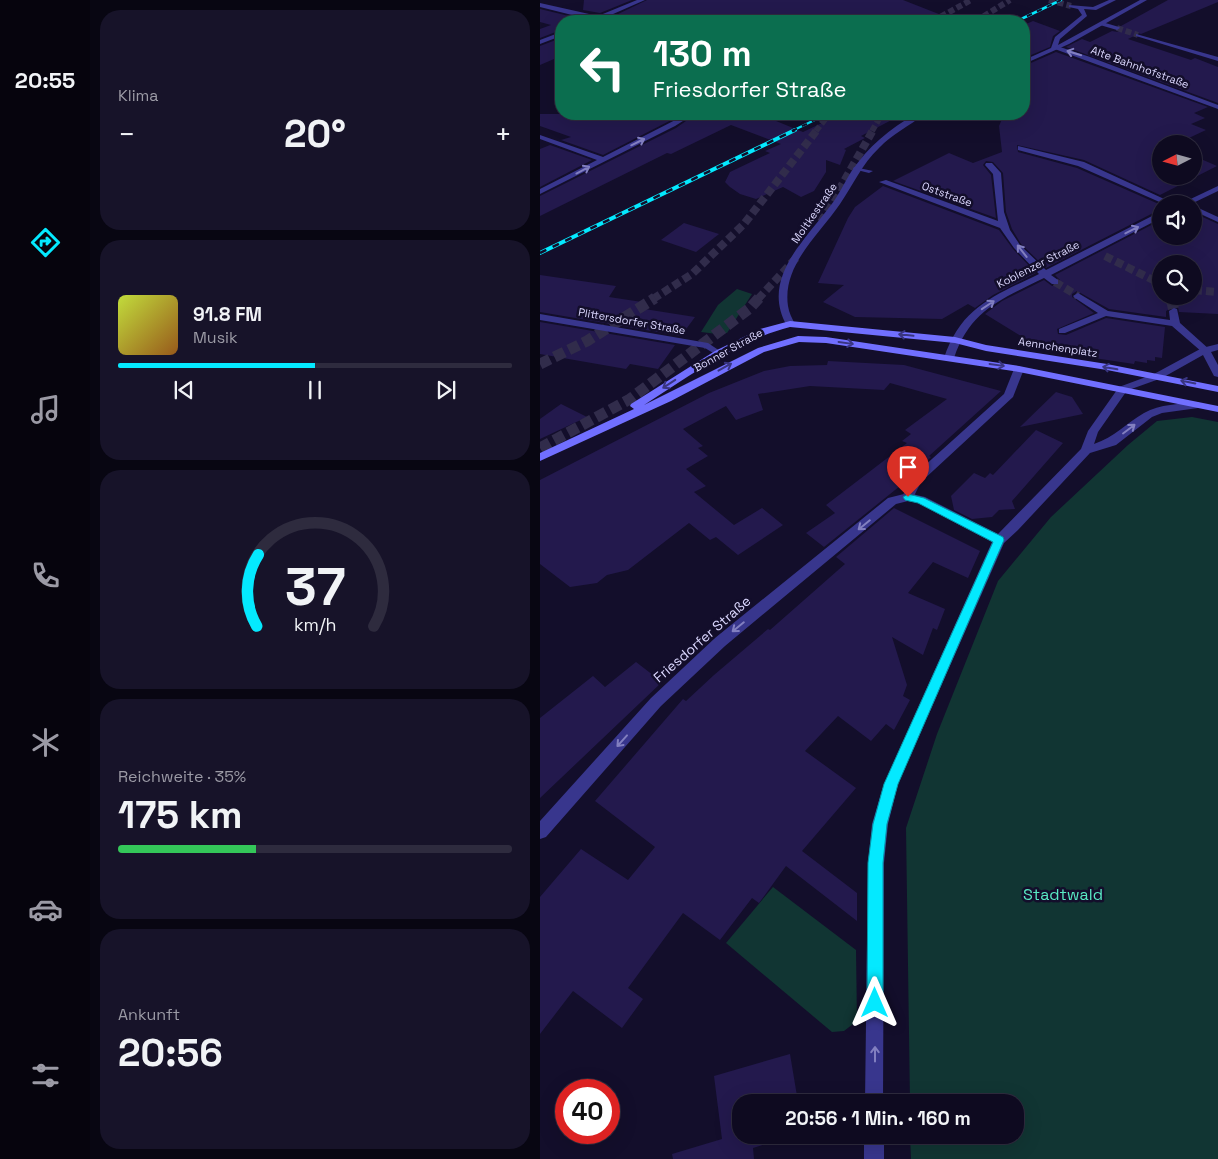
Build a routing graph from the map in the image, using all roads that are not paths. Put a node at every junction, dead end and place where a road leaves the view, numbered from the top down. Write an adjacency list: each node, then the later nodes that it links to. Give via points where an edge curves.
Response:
1 (642, 0): 8 (street)
2 (1113, 0): 6 (street, via 1094,8)
3 (1144, 0): 9 (street)
4 (540, 5): 7 (street)
5 (1071, 6): 6 (street)
6 (1080, 8): 14 (street, via 1085,16 1057,38)
7 (576, 15)
8 (606, 15)
9 (1102, 24): 10 (street); 14 (street)
10 (1117, 28)
11 (1138, 35): 16 (street)
12 (555, 36): 13 (street)
13 (540, 42)
14 (1054, 47): 15 (street); 17 (street, Alte Bahnhofstraße, one-way to 14)
15 (1030, 59)
16 (1218, 59)
17 (1218, 107)
18 (681, 120): 22 (street, one-way to 18)
19 (912, 120): 24 (street, Moltkestraße, via 874,148)
20 (540, 137): 22 (street)
21 (1021, 148): 29 (street, via 1081,164)
22 (603, 160): 28 (street, one-way to 22)
23 (989, 165): 34 (street, via 998,173)
24 (857, 169): 25 (street); 43 (street, Moltkestraße, via 792,265 784,286 783,304)
25 (870, 171)
26 (883, 182): 34 (street, Oststraße)
27 (1218, 188): 30 (street)
28 (540, 192)
29 (1152, 196)
30 (1202, 196)
31 (1202, 212): 33 (street)
32 (1152, 220): 35 (street, Koblenzer Straße, one-way to 32)
33 (1218, 220)
34 (1003, 226): 37 (street, one-way to 34)
35 (1093, 250): 36 (street); 37 (street, Koblenzer Straße)
36 (1105, 256)
37 (1043, 274): 38 (street); 47 (street, Koblenzer Straße, one-way to 37, via 972,316)
38 (1055, 282)
39 (1078, 296): 41 (street)
40 (1174, 311): 44 (street)
41 (1105, 313): 44 (street); 45 (street)
42 (540, 318): 50 (street, Plittersdorfer Straße, via 708,346)
43 (790, 324): 46 (main road); 47 (main road, Bonner Straße, one-way to 43); 50 (main road, Bonner Straße, via 763,331)
44 (1175, 324): 49 (street)
45 (1062, 330)
46 (798, 339): 51 (main road, Bonner Straße, one-way to 51, via 826,340); 60 (main road, Bonner Straße, one-way to 46, via 667,399 733,362)
47 (954, 340): 51 (street, Koblenzer Straße); 54 (main road, Aennchenplatz, one-way to 47)
48 (1218, 347): 49 (street)
49 (1205, 350): 53 (street); 54 (street)
50 (718, 353): 60 (main road, Bonner Straße, one-way to 60)
51 (949, 358): 52 (main road, one-way to 52)
52 (1020, 368): 56 (main road); 63 (street, via 1009,395 916,480)
53 (1218, 374)
54 (1158, 376): 55 (main road, Aennchenplatz, one-way to 54); 56 (street); 57 (main road)
55 (1218, 388)
56 (1123, 389): 57 (main road); 61 (street, via 1093,431)
57 (1170, 399): 58 (main road)
58 (1198, 405): 59 (main road); 61 (street, one-way to 58, via 1112,442 1160,410)
59 (1218, 409)
60 (606, 425): 62 (main road, Bonner Straße)
61 (1086, 450): 64 (street)
62 (540, 457)
63 (908, 497): 64 (street, via 921,500); 65 (street, Friesdorfer Straße, one-way to 65, via 892,501 720,642 656,702)
64 (999, 540): 66 (street, one-way to 64, via 876,863 880,824 891,784)
65 (540, 832)
66 (874, 1094)
67 (874, 1144): 68 (street)
68 (874, 1159)

